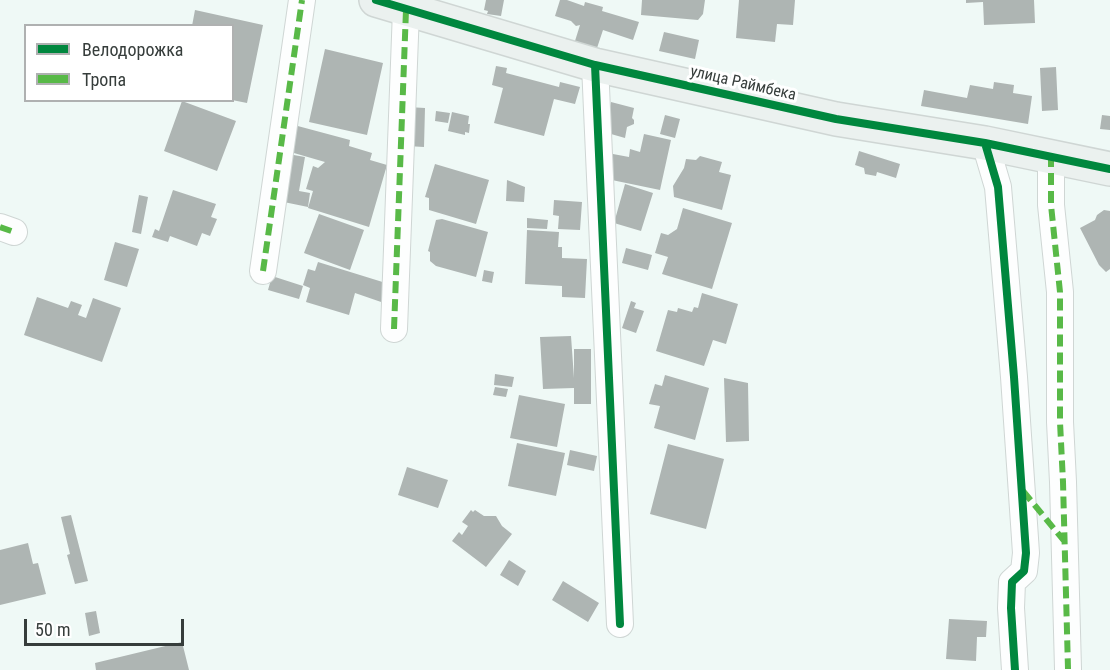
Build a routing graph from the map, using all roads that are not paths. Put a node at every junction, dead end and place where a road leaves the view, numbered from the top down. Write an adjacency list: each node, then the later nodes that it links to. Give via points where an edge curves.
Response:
1 (302, 0): 7 (street)
2 (391, 5): 3 (street, улица Раймбека); 8 (street)
3 (595, 65): 4 (street, улица Раймбека, via 836,119); 11 (street)
4 (985, 143): 5 (street, улица Раймбека); 9 (street, via 998,188)
5 (1051, 155): 6 (street, улица Раймбека); 10 (street, via 1051,205 1060,292)
6 (1110, 169)
7 (263, 270)
8 (394, 329)
9 (1023, 491): 10 (street); 13 (street, via 1024,571 1012,582)
10 (1065, 542): 12 (street)
11 (620, 624)
12 (1068, 669)
13 (1016, 670)

